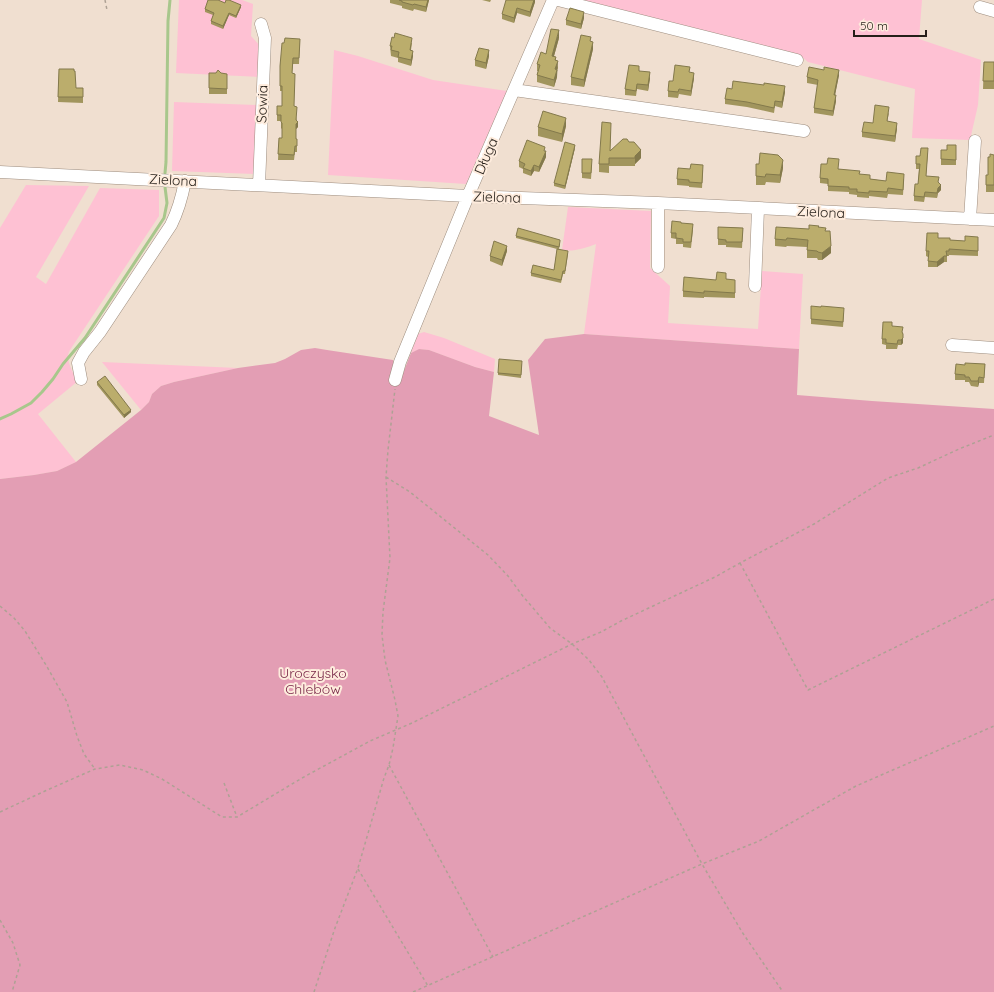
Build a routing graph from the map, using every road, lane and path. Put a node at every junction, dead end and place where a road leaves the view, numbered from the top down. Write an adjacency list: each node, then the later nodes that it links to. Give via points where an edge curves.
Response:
1 (106, 0): 5 (path)
2 (553, 0): 9 (street, Długa)
3 (558, 0): 8 (street)
4 (980, 7): 6 (street)
5 (107, 10)
6 (994, 11)
7 (262, 24): 14 (street, Sowia, via 265,38)
8 (797, 60)
9 (514, 90): 10 (street); 15 (street, Długa)
10 (804, 131)
11 (975, 141): 18 (street)
12 (0, 172): 13 (street, Zielona)
13 (185, 181): 14 (street, Zielona); 24 (street, via 181,201 171,225 78,363)
14 (259, 185): 15 (street, Zielona)
15 (468, 196): 16 (street, Zielona); 25 (street, Długa)
16 (658, 204): 17 (street, Zielona); 20 (street)
17 (758, 208): 18 (street, Zielona); 21 (street)
18 (970, 219): 19 (street, Zielona)
19 (994, 220)
20 (658, 267)
21 (755, 286)
22 (952, 345): 23 (street)
23 (994, 348)
24 (81, 380)
25 (395, 380): 27 (path)
26 (994, 436): 28 (path, via 888,478 814,524)
27 (386, 477): 31 (path, via 410,492 488,555 550,628); 33 (path, via 390,558 382,636 398,716)
28 (740, 563): 29 (path, via 808,690); 31 (path, via 602,632)
29 (994, 599)
30 (0, 606): 35 (path, via 25,631 46,665 66,702 84,754)
31 (572, 644): 33 (path); 39 (path, via 602,677)
32 (994, 726): 39 (path, via 856,786 760,841)
33 (396, 730): 34 (path); 38 (path, via 370,741 302,778)
34 (389, 765): 40 (path); 42 (path)
35 (95, 769): 37 (path); 38 (path, via 120,765 143,770 222,817)
36 (224, 783): 38 (path)
37 (0, 812)
38 (237, 817)
39 (702, 864): 42 (path); 47 (path, via 742,932)
40 (358, 868): 43 (path); 45 (path)
41 (0, 920): 44 (path, via 13,942 20,965)
42 (493, 957): 43 (path)
43 (428, 986): 46 (path)
44 (12, 992)
45 (314, 992)
46 (413, 992)
47 (783, 992)

